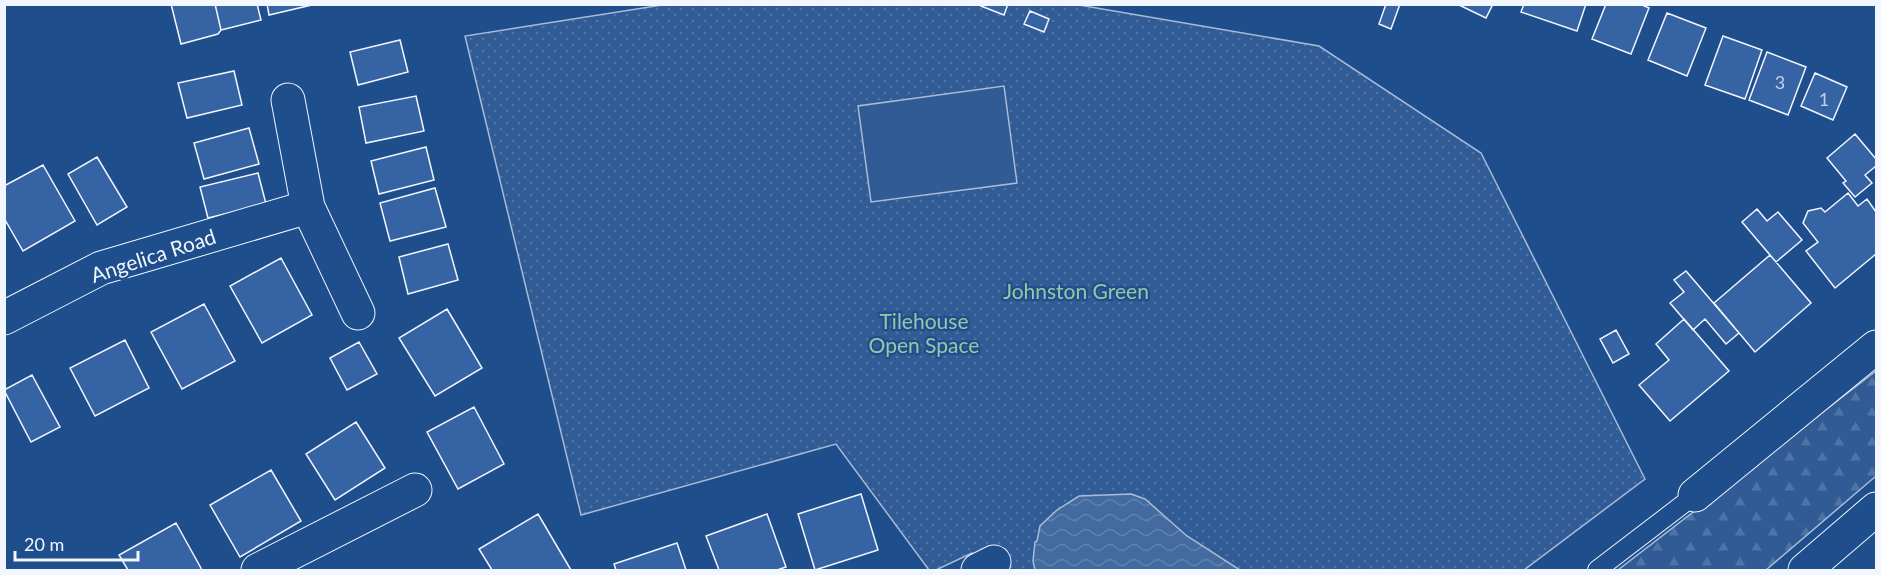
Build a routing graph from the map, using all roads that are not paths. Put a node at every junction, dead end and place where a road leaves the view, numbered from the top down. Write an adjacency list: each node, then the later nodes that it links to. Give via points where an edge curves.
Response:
1 (288, 100): 2 (street)
2 (308, 207): 3 (street); 4 (street, Angelica Road, via 101,268)
3 (358, 313)
4 (4, 318)
5 (1876, 347): 7 (street)
6 (415, 490): 9 (street)
7 (1695, 495): 10 (lane)
8 (1876, 509): 11 (street)
9 (258, 570)
10 (1597, 570)
11 (1805, 570)

